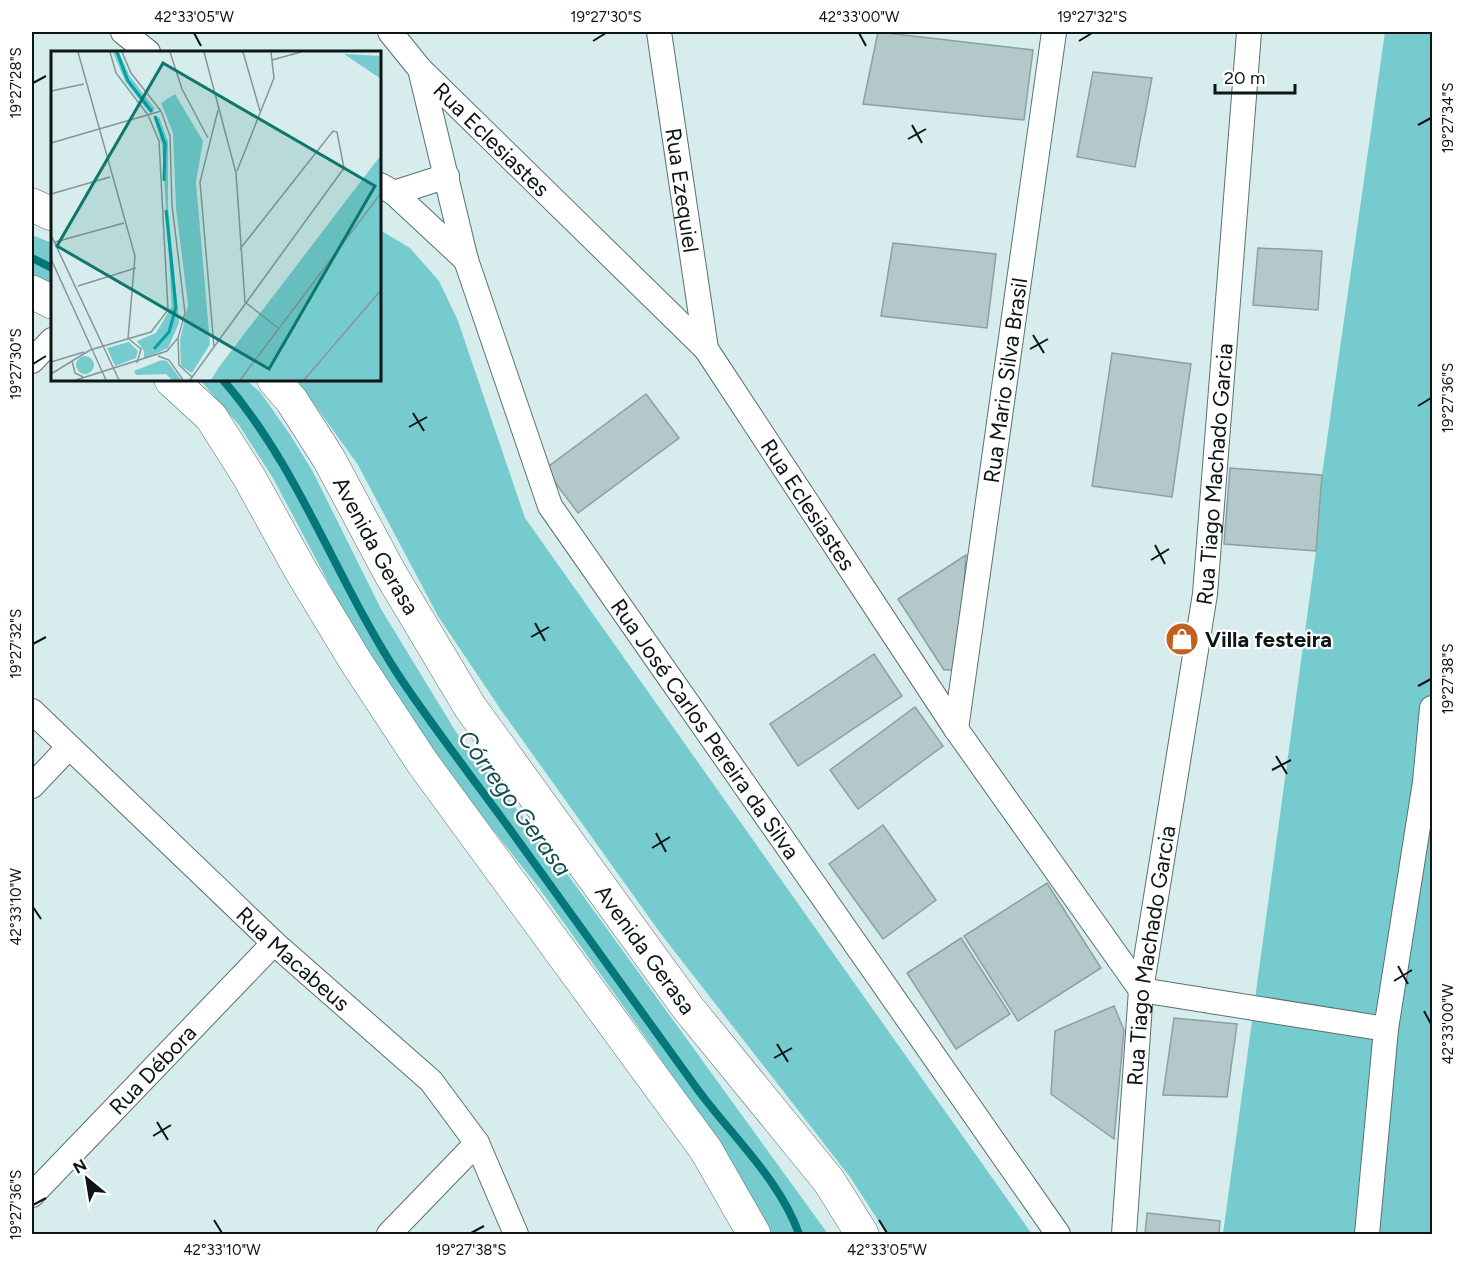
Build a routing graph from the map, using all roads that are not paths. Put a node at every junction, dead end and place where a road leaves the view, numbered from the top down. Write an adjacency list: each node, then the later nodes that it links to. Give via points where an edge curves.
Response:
1 (123, 32): 6 (street)
2 (390, 32): 7 (street, Rua Eclesiastes)
3 (659, 32): 16 (street, Rua Ezequiel)
4 (1054, 32): 22 (street, Rua Mario Silva Brasil)
5 (1249, 32): 26 (street, Rua Tiago Machado Garcia, via 1205,594)
6 (147, 51)
7 (420, 69): 8 (street, Rua Eclesiastes); 16 (street, Rua Eclesiastes)
8 (447, 176): 9 (street); 12 (street, Rua José Carlos Pereira da Silva)
9 (387, 189): 12 (street)
10 (32, 205): 11 (main road)
11 (51, 214)
12 (466, 260): 34 (street, Rua José Carlos Pereira da Silva, via 550,506)
13 (32, 292): 14 (main road)
14 (51, 302)
15 (51, 341): 17 (street)
16 (706, 349): 22 (street, Rua Eclesiastes)
17 (32, 361)
18 (172, 381): 32 (main road, via 211,417 356,662 423,762 706,1150)
19 (275, 381): 33 (main road, Avenida Gerasa, via 329,459 390,573 470,707 688,1008 829,1181)
20 (1432, 708): 27 (street, via 1425,782)
21 (32, 711): 23 (street, Rua Macabeus)
22 (956, 729): 26 (street, Rua Eclesiastes)
23 (68, 748): 24 (street); 25 (street, Rua Macabeus)
24 (32, 786)
25 (274, 944): 28 (street, Rua Macabeus, via 431,1081); 29 (street, Rua Débora)
26 (1141, 990): 27 (street); 35 (street, Rua Tiago Machado Garcia)
27 (1386, 1029): 36 (street)
28 (477, 1143): 30 (street); 31 (street, Rua Macabeus)
29 (32, 1195)
30 (389, 1234)
31 (516, 1234)
32 (754, 1234)
33 (862, 1234)
34 (1058, 1234)
35 (1124, 1234)
36 (1367, 1234)

